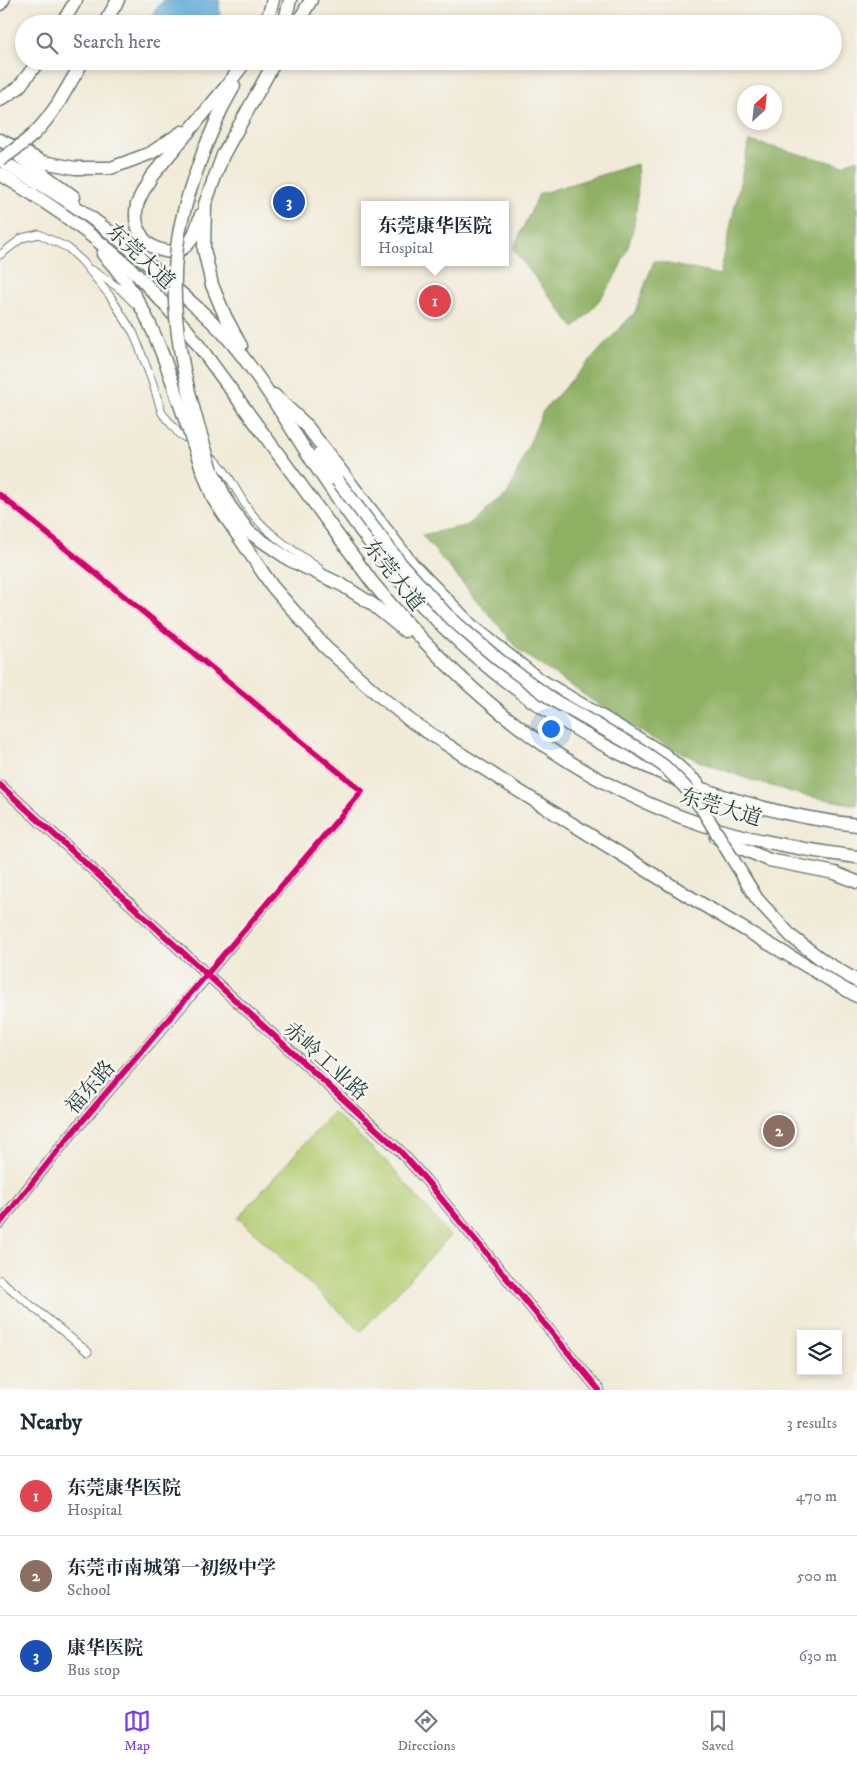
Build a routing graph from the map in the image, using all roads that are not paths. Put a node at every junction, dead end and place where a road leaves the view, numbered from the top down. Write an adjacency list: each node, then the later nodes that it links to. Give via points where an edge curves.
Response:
1 (3, 0): 7 (highway)
2 (76, 0): 8 (highway)
3 (118, 0): 9 (highway)
4 (273, 0): 10 (highway)
5 (290, 0): 11 (highway)
6 (311, 0): 12 (highway)
7 (0, 4)
8 (67, 15)
9 (109, 15)
10 (269, 15)
11 (286, 15)
12 (302, 15)
13 (32, 70): 18 (highway, via 18,88)
14 (79, 70): 21 (highway, bridge, via 37,132)
15 (239, 70): 19 (highway)
16 (241, 70): 31 (highway, bridge, via 221,110 187,198 175,275 178,336 184,373)
17 (270, 70): 23 (highway, via 223,156)
18 (0, 100)
19 (205, 113): 20 (highway, via 175,138 150,153 111,168 75,168 44,162); 23 (highway, via 142,191 137,205 139,231 145,242 156,249 172,252 183,249 191,240)
20 (0, 141): 26 (highway, via 84,205)
21 (0, 160): 26 (highway, 东莞大道, via 67,201)
22 (0, 174): 24 (highway, 东莞大道)
23 (205, 204): 29 (highway, via 204,249 212,285 225,316)
24 (60, 212): 28 (highway, via 111,263); 36 (highway, 东莞大道, via 132,270 188,331 372,582)
25 (0, 255): 27 (street, via 22,238 39,234 68,248)
26 (142, 257): 29 (highway, 东莞大道, via 210,319)
27 (81, 260): 28 (street, via 119,288); 35 (street, via 110,296 134,334 162,413 179,434 211,455 229,476 249,510 276,538)
28 (146, 316): 31 (highway, bridge)
29 (260, 379): 30 (highway, 东莞大道)
30 (268, 390): 38 (highway, via 306,425 412,564 471,625 537,678 664,754); 38 (highway, 东莞大道, via 336,497 417,601 468,650 504,680 591,739); 44 (highway, bridge, via 401,564 446,614 498,660 553,700 664,766 701,807 757,899 792,937)
31 (207, 470): 33 (highway); 34 (highway, via 214,500)
32 (0, 496): 43 (street, via 362,791)
33 (229, 505): 34 (highway); 35 (highway, via 249,532 266,545)
34 (248, 551): 45 (highway, via 282,598 325,647 412,722 690,897)
35 (342, 585): 36 (highway, via 372,604)
36 (449, 668): 39 (highway, 东莞大道, via 526,732 572,765 641,801)
37 (0, 786): 43 (street, 赤岭工业路)
38 (704, 790): 40 (highway, 东莞大道, via 782,812)
39 (680, 816): 41 (highway, 东莞大道, via 774,844); 42 (highway, via 702,830 761,857 835,873)
40 (857, 825)
41 (857, 857)
42 (857, 882)
43 (208, 974): 46 (street, 福东路); 49 (street, 赤岭工业路, via 400,1152)
44 (857, 982)
45 (857, 996)
46 (0, 1223)
47 (0, 1280): 48 (street)
48 (88, 1352)
49 (599, 1390)

